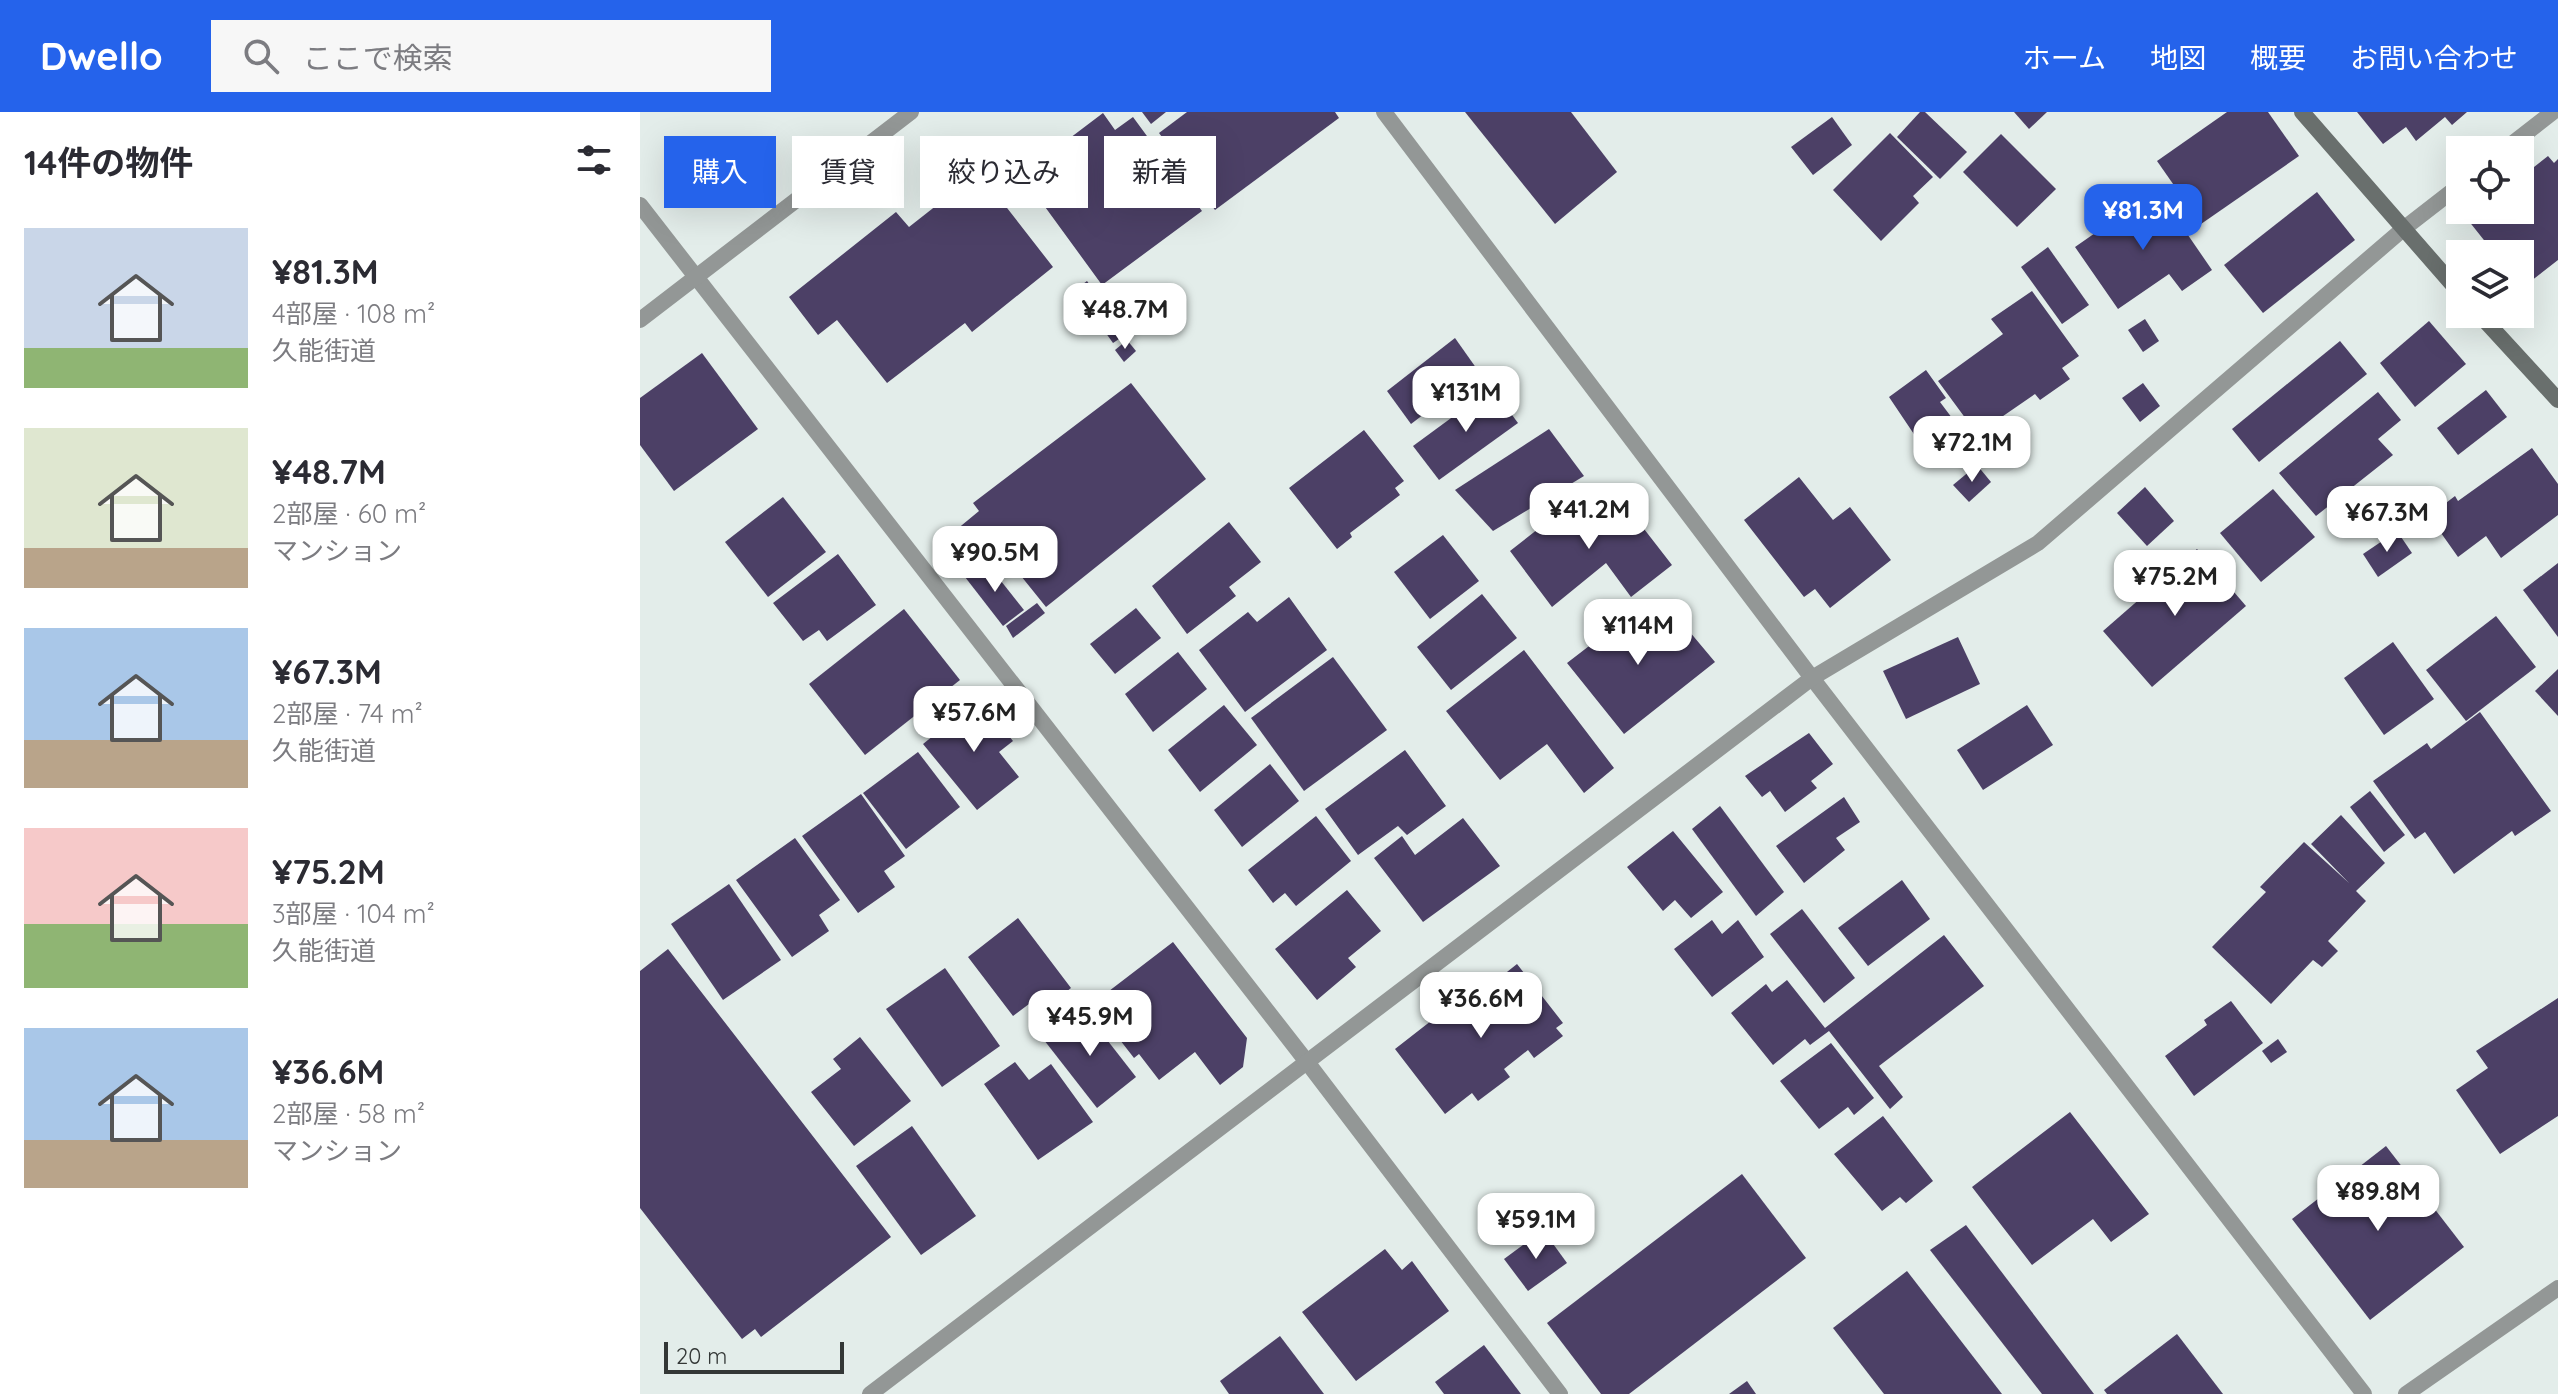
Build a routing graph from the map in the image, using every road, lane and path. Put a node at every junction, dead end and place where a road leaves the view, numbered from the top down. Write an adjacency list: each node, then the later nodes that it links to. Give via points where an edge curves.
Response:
1 (911, 112): 9 (street)
2 (1384, 112): 14 (street)
3 (2302, 112): 8 (main road)
4 (2553, 112): 5 (street)
5 (2522, 136)
6 (2446, 196): 8 (street)
7 (640, 205): 9 (street)
8 (2402, 230): 10 (main road); 14 (street, via 2038,543)
9 (696, 277): 11 (street); 15 (street)
10 (2446, 278)
11 (640, 320)
12 (2492, 328): 13 (main road)
13 (2558, 400)
14 (1812, 678): 15 (street); 19 (street)
15 (1307, 1062): 17 (street); 18 (street)
16 (2558, 1288): 20 (street)
17 (870, 1394)
18 (1560, 1394)
19 (2364, 1394)
20 (2406, 1394)

